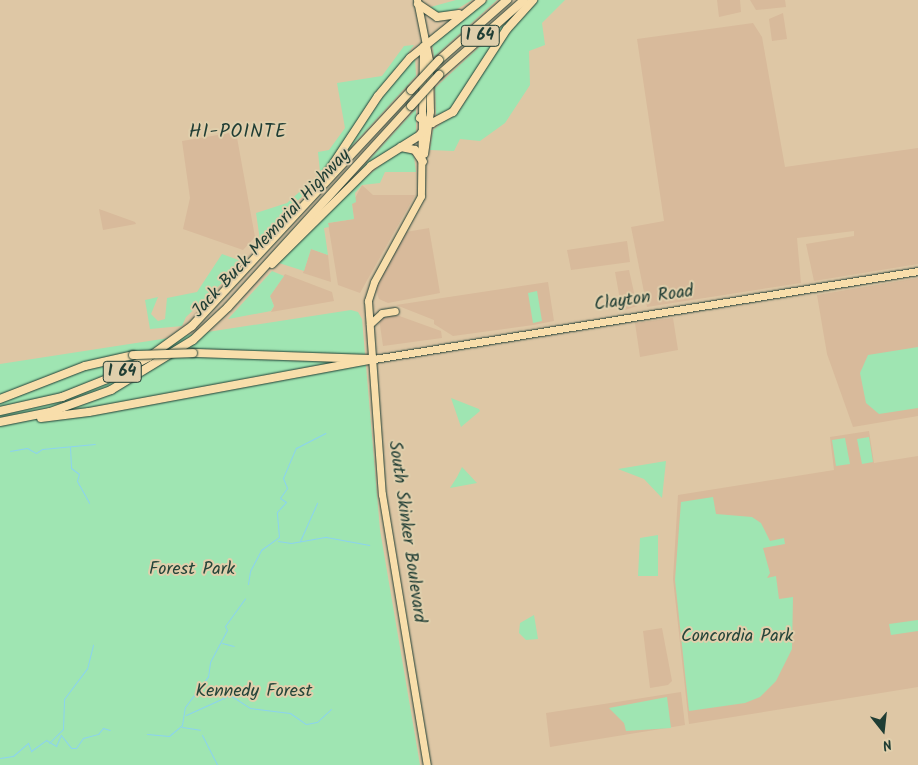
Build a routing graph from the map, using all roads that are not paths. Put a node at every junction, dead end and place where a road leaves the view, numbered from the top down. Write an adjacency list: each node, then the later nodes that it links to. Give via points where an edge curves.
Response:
1 (482, 0): 6 (highway)
2 (506, 0): 13 (highway, Jack Buck Memorial Highway / I 64, bridge, via 439,60)
3 (524, 0): 15 (highway, Jack Buck Memorial Highway / I 64, bridge, via 439,75)
4 (533, 0): 9 (highway, via 507,30 453,112)
5 (417, 2): 6 (highway, via 437,17); 7 (main road)
6 (467, 10): 7 (highway)
7 (424, 44): 8 (main road); 9 (main road, via 429,60); 13 (highway, via 378,96)
8 (420, 118): 9 (highway); 10 (main road)
9 (429, 123): 10 (highway); 12 (main road)
10 (420, 135): 11 (highway); 12 (main road)
11 (399, 147): 12 (highway, via 412,149); 15 (highway, via 371,166 302,238)
12 (422, 162): 17 (main road, South Skinker Boulevard, via 420,202 374,282 368,301)
13 (311, 200): 20 (highway, Jack Buck Memorial Highway / I 64, via 213,306 149,357 78,392)
14 (918, 269): 18 (main road, Clayton Road)
15 (255, 277): 21 (highway, Jack Buck Memorial Highway / I 64, via 204,330 139,376 81,402)
16 (395, 311): 17 (main road, via 382,313)
17 (370, 324): 18 (main road, South Skinker Boulevard)
18 (374, 358): 19 (highway, bridge, via 193,353 133,355 85,366); 21 (highway, via 89,412); 23 (main road, South Skinker Boulevard, via 383,502)
19 (0, 399)
20 (0, 411)
21 (19, 419): 22 (highway, Jack Buck Memorial Highway / I 64)
22 (0, 422)
23 (427, 765)

